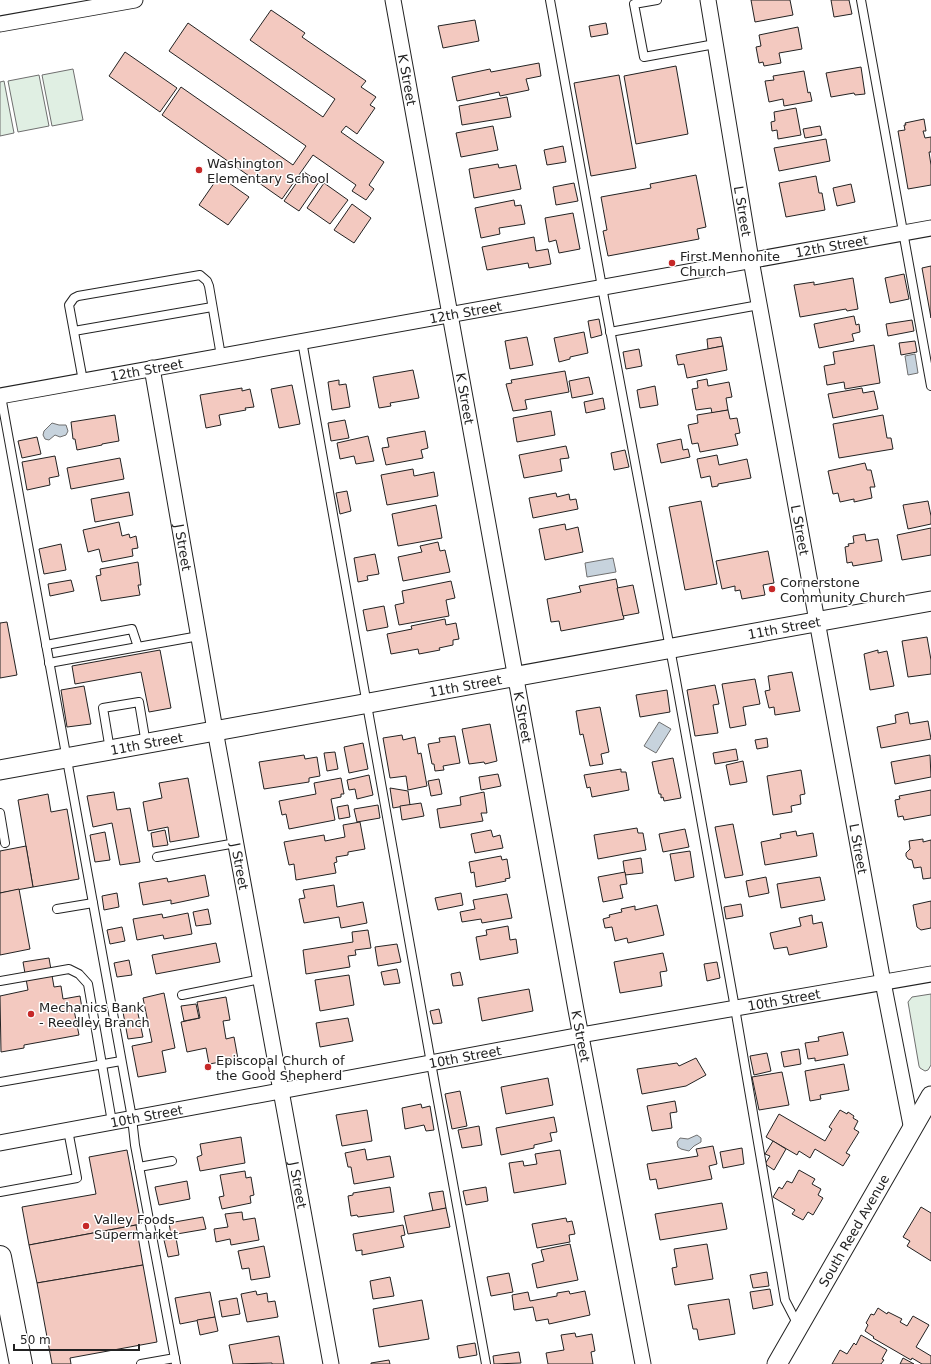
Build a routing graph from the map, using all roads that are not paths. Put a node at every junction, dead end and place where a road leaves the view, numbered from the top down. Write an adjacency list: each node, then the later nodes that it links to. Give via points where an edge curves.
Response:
1 (135, 0): 7 (street)
2 (393, 0): 16 (street, K Street)
3 (550, 0): 13 (lane)
4 (657, 0): 9 (lane, via 634,4 644,57)
5 (708, 0): 9 (street, L Street)
6 (861, 0): 11 (lane)
7 (84, 5): 8 (street)
8 (0, 24)
9 (715, 44): 12 (street, L Street)
10 (931, 228): 11 (street, 12th Street)
11 (904, 232): 12 (street, 12th Street); 23 (lane)
12 (751, 260): 13 (street, 12th Street); 14 (street, L Street)
13 (602, 287): 16 (street, 12th Street); 18 (lane)
14 (759, 305): 18 (lane); 26 (street, L Street)
15 (212, 307): 17 (lane); 17 (lane, via 207,281 200,275 78,296 69,305); 20 (lane)
16 (450, 314): 19 (street, 12th Street); 32 (street, K Street)
17 (74, 331): 22 (lane)
18 (610, 332): 30 (lane)
19 (302, 341): 20 (street, 12th Street); 33 (lane)
20 (221, 356): 21 (street, 12th Street)
21 (152, 368): 22 (street, 12th Street); 27 (street, J Street)
22 (83, 381): 24 (street, 12th Street)
23 (931, 386)
24 (1, 396): 28 (lane)
25 (931, 601): 26 (street, 11th Street)
26 (818, 622): 30 (street, 11th Street); 48 (street, L Street)
27 (199, 636): 29 (lane); 34 (street, J Street)
28 (46, 645): 29 (lane, via 132,629); 31 (lane)
29 (138, 647): 31 (lane)
30 (670, 648): 32 (street, 11th Street); 50 (lane)
31 (49, 663): 37 (lane)
32 (516, 676): 33 (street, 11th Street); 51 (street, K Street)
33 (367, 704): 34 (street, 11th Street); 53 (lane)
34 (215, 730): 35 (street, 11th Street); 41 (street, J Street)
35 (146, 744): 36 (street, 11th Street); 36 (lane, via 139,702 103,708)
36 (110, 750): 37 (street, 11th Street)
37 (66, 758): 38 (street, 11th Street); 43 (lane)
38 (0, 770)
39 (0, 813): 40 (lane)
40 (5, 843)
41 (236, 843): 42 (lane); 46 (street, J Street)
42 (157, 857)
43 (93, 903): 44 (lane); 52 (lane)
44 (57, 909)
45 (931, 974): 48 (street, 10th Street)
46 (261, 979): 49 (lane); 56 (street, J Street)
47 (0, 981): 54 (lane, via 62,970 79,974 88,984)
48 (883, 982): 50 (street, 10th Street); 61 (street, L Street)
49 (182, 995)
50 (734, 1008): 51 (street, 10th Street); 67 (lane, via 785,1300)
51 (581, 1035): 53 (street, 10th Street); 73 (street, K Street)
52 (121, 1061): 54 (lane); 58 (lane)
53 (431, 1063): 56 (street, 10th Street); 72 (lane)
54 (102, 1064): 55 (lane); 59 (lane)
55 (0, 1082)
56 (282, 1091): 58 (street, 10th Street); 71 (street, J Street)
57 (931, 1096): 61 (street, South Reed Avenue)
58 (132, 1118): 59 (street, 10th Street); 64 (lane)
59 (112, 1122): 60 (street, 10th Street)
60 (68, 1130): 62 (street, 10th Street); 65 (lane, via 77,1178)
61 (912, 1130): 67 (street, South Reed Avenue)
62 (0, 1143)
63 (172, 1161): 64 (lane)
64 (139, 1167): 68 (lane)
65 (0, 1192)
66 (0, 1259): 69 (main road)
67 (799, 1326): 74 (street, South Reed Avenue)
68 (175, 1361): 70 (lane)
69 (21, 1364)
70 (141, 1364)
71 (331, 1364)
72 (486, 1364)
73 (643, 1364)
74 (777, 1364)

